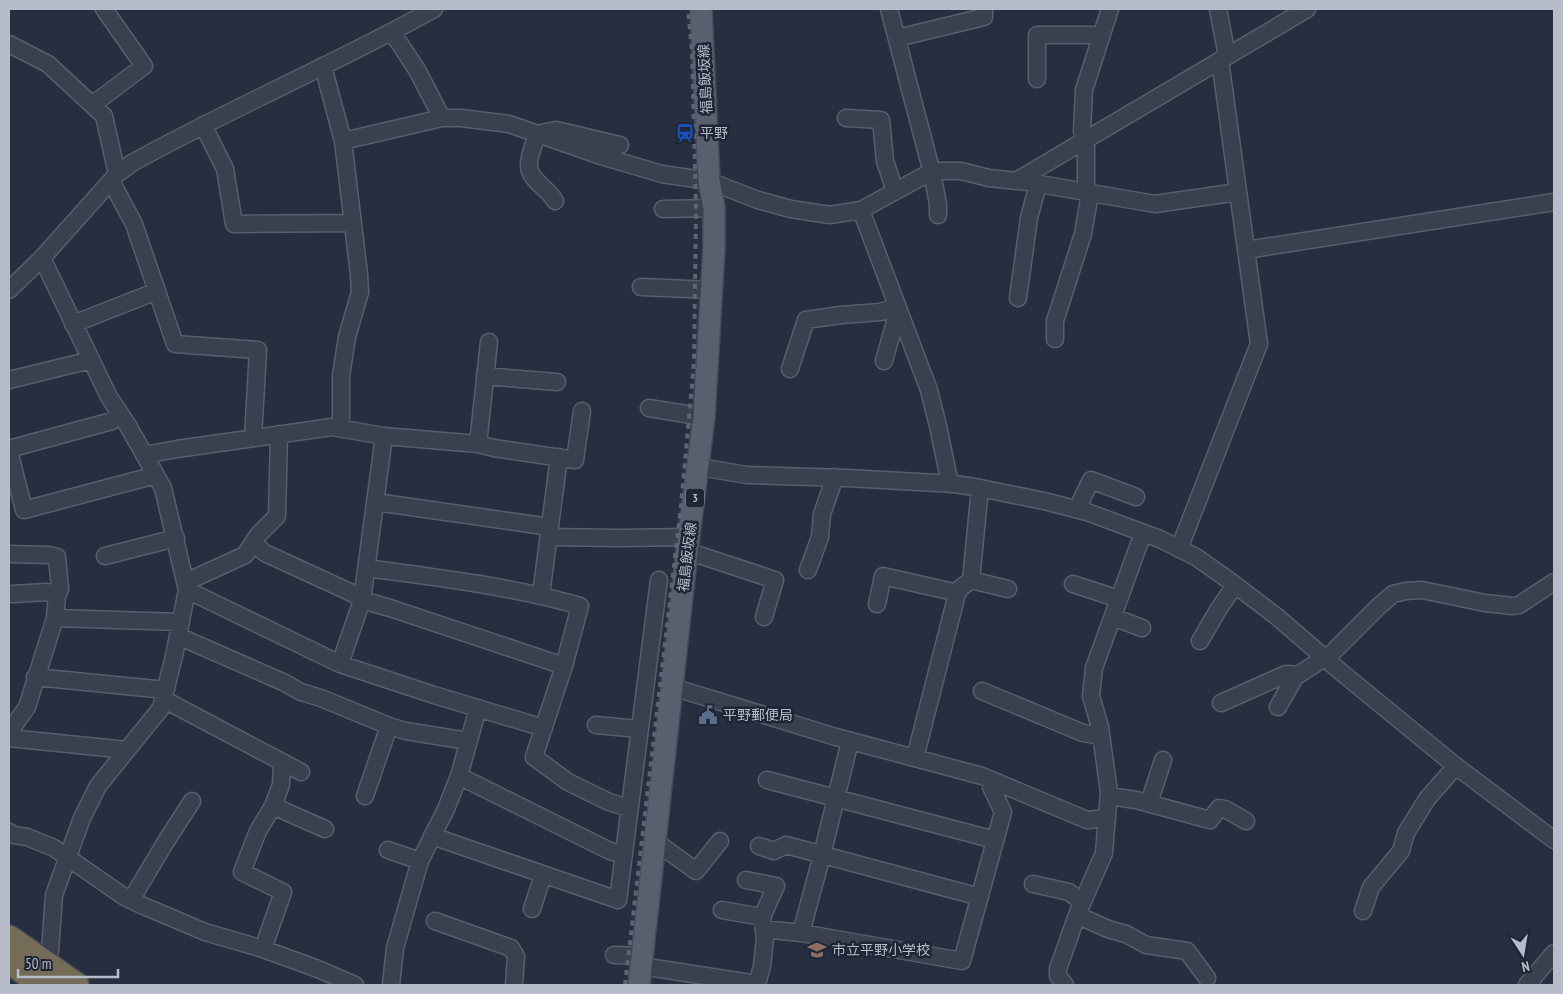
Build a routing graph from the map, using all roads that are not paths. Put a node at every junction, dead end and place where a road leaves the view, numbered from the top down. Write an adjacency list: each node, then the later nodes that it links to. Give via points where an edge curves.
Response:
1 (104, 9): 16 (street, via 144,66)
2 (434, 9): 9 (street)
3 (701, 9): 26 (main road, 福島飯坂線 / 3)
4 (889, 9): 11 (street)
5 (984, 9): 11 (street, via 984,16)
6 (1110, 9): 10 (street)
7 (1218, 9): 13 (street)
8 (1307, 9): 13 (street)
9 (392, 32): 14 (street); 17 (street, via 417,70)
10 (1101, 35): 15 (street, via 1036,35); 21 (street, via 1084,90)
11 (897, 38): 24 (street)
12 (9, 44): 16 (street, via 48,64)
13 (1224, 58): 21 (street); 31 (street)
14 (323, 66): 19 (street); 22 (street)
15 (1037, 80)
16 (92, 105): 25 (street, via 104,116)
17 (442, 118): 20 (street, via 509,124); 22 (street)
18 (846, 118): 29 (street, via 881,120 884,162)
19 (203, 125): 25 (street, via 132,163); 38 (street, via 224,169 234,224)
20 (537, 134): 23 (street, via 556,130); 26 (street, via 662,174); 32 (street, via 528,165 531,175)
21 (1084, 140): 27 (street); 30 (street)
22 (343, 141): 38 (street)
23 (620, 145)
24 (932, 173): 27 (street, via 961,172); 29 (street); 37 (street)
25 (114, 178): 40 (street); 44 (street)
26 (709, 181): 34 (main road, 福島飯坂線 / 3); 36 (street, via 758,200 801,211 830,215)
27 (1016, 181): 28 (street)
28 (1038, 184): 30 (street); 45 (street, via 1028,218)
29 (895, 191): 36 (street)
30 (1088, 192): 31 (street, via 1154,204); 48 (street, via 1083,234 1054,321)
31 (1238, 192): 39 (street)
32 (555, 201)
33 (1554, 202): 39 (street)
34 (714, 208): 35 (street); 43 (main road, 福島飯坂線 / 3)
35 (664, 209)
36 (861, 210): 46 (street)
37 (938, 215)
38 (353, 223): 60 (street, via 360,292 347,337 341,376)
39 (1246, 250): 81 (street, via 1259,344)
40 (42, 258): 42 (street); 47 (street)
41 (641, 287): 43 (street)
42 (9, 290)
43 (712, 290): 59 (main road, 福島飯坂線 / 3)
44 (157, 291): 47 (street); 63 (street, via 175,344 258,350)
45 (1018, 298)
46 (897, 309): 51 (street); 52 (street, via 806,320); 71 (street, via 928,390)
47 (73, 324): 50 (street)
48 (1056, 339)
49 (489, 342): 53 (street)
50 (91, 360): 54 (street); 58 (street)
51 (884, 362)
52 (790, 369)
53 (485, 376): 55 (street); 64 (street)
54 (9, 380)
55 (557, 382)
56 (649, 408): 59 (street)
57 (582, 411): 67 (street, via 575,460)
58 (120, 414): 65 (street, via 112,421); 66 (street)
59 (704, 416): 68 (main road, 福島飯坂線 / 3)
60 (341, 428): 61 (street, via 332,426); 62 (street)
61 (279, 434): 63 (street); 79 (street, via 277,516)
62 (384, 436): 64 (street); 74 (street)
63 (253, 438): 66 (street)
64 (478, 444): 67 (street)
65 (9, 450): 69 (street, via 24,510)
66 (144, 455): 69 (street)
67 (559, 458): 76 (street)
68 (698, 467): 70 (street, via 747,475); 80 (main road, 福島飯坂線 / 3)
69 (156, 475): 78 (street, via 166,495)
70 (835, 477): 71 (street); 85 (street)
71 (950, 484): 72 (street)
72 (980, 488): 75 (street); 87 (street)
73 (1136, 497): 75 (street, via 1091,480)
74 (376, 502): 76 (street); 84 (street)
75 (1077, 510): 77 (street)
76 (550, 532): 80 (street); 95 (street)
77 (1143, 533): 81 (street); 97 (street)
78 (176, 538): 83 (street); 91 (street)
79 (253, 543): 91 (street, via 238,559); 98 (street, via 264,553)
80 (688, 544): 101 (street, via 775,580); 111 (main road, 福島飯坂線 / 3)
81 (1179, 549): 90 (street)
82 (9, 554): 96 (street, via 58,557 60,589)
83 (105, 556)
84 (367, 568): 95 (street); 98 (street)
85 (808, 570)
86 (659, 580): 120 (street)
87 (971, 580): 92 (street); 93 (street)
88 (1554, 582): 106 (street, via 1513,606 1422,590 1393,594)
89 (1073, 584): 97 (street)
90 (1235, 585): 105 (street); 106 (street)
91 (187, 586): 104 (street); 107 (street)
92 (1008, 589)
93 (958, 593): 99 (street, via 883,576); 126 (street)
94 (12, 594): 96 (street, via 47,592)
95 (541, 595): 108 (street, via 580,606)
96 (57, 596): 102 (street)
97 (1119, 599): 100 (street)
98 (362, 600): 107 (street); 108 (street)
99 (877, 604)
100 (1113, 616): 103 (street); 121 (street, via 1094,668 1091,688)
101 (764, 617)
102 (55, 618): 104 (street); 110 (street)
103 (1142, 628)
104 (179, 629): 113 (street); 118 (street, via 301,692)
105 (1200, 641)
106 (1324, 658): 109 (street); 129 (street)
107 (340, 664): 116 (street)
108 (564, 666): 119 (street)
109 (1298, 675): 114 (street, via 1286,674); 115 (street)
110 (36, 677): 113 (street); 122 (street, via 27,707)
111 (672, 687): 124 (street); 149 (main road, 福島飯坂線 / 3)
112 (982, 691): 121 (street, via 1083,733)
113 (165, 695): 125 (street, via 161,708); 128 (street)
114 (1220, 703)
115 (1278, 707)
116 (478, 708): 119 (street); 123 (street)
117 (596, 725): 120 (street)
118 (388, 726): 123 (street); 134 (street)
119 (544, 728): 140 (street, via 534,757 568,782)
120 (639, 730): 140 (street)
121 (1101, 736): 135 (street)
122 (9, 738): 125 (street)
123 (468, 741): 131 (street)
124 (850, 741): 126 (street); 136 (street)
125 (126, 750): 154 (street, via 98,786)
126 (915, 758): 133 (street)
127 (1163, 760): 138 (street)
128 (282, 762): 130 (street); 139 (street, via 281,785)
129 (1456, 766): 147 (street); 164 (street, via 1426,799 1406,833 1401,851 1371,887)
130 (301, 772)
131 (459, 776): 145 (street); 153 (street)
132 (767, 780): 136 (street)
133 (991, 780): 141 (street, via 1087,820); 146 (street, via 1003,812)
134 (365, 796)
135 (1109, 796): 138 (street); 141 (street)
136 (836, 798): 146 (street); 152 (street)
137 (192, 801): 160 (street)
138 (1149, 803): 142 (street, via 1210,820 1219,808 1225,809)
139 (273, 806): 143 (street); 169 (street, via 258,831 242,872 283,892)
140 (629, 808): 153 (street)
141 (1107, 818): 162 (street, via 1104,853)
142 (1246, 821)
143 (325, 829)
144 (9, 832): 154 (street, via 54,848)
145 (432, 836): 155 (street); 156 (street)
146 (995, 840): 159 (street)
147 (1554, 840)
148 (720, 841): 149 (street, via 696,871)
149 (656, 842): 173 (main road, 福島飯坂線 / 3)
150 (760, 846): 152 (street, via 774,851 786,845)
151 (388, 850): 155 (street)
152 (822, 854): 159 (street); 167 (street)
153 (624, 855): 156 (street, via 618,900)
154 (67, 858): 160 (street); 174 (street, via 54,895 50,951)
155 (420, 861): 180 (street, via 395,948)
156 (543, 875): 161 (street)
157 (746, 880): 166 (street, via 776,886)
158 (1033, 884): 162 (street, via 1069,892)
159 (980, 897): 167 (street, via 962,961)
160 (131, 900): 169 (street, via 205,932)
161 (532, 909)
162 (1080, 909): 175 (street, via 1108,929 1146,945 1187,951); 181 (street, via 1058,969 1058,976)
163 (722, 910): 166 (street)
164 (1362, 911)
165 (434, 921): 177 (street, via 511,948 516,956)
166 (763, 923): 167 (street); 173 (street, via 766,938 757,984)
167 (801, 933)
168 (9, 938): 174 (highway)
169 (263, 949): 176 (street)
170 (1554, 953): 182 (street)
171 (614, 955): 173 (street)
172 (10, 965): 174 (highway)
173 (641, 969)
174 (42, 977): 178 (highway)
175 (1207, 978)
176 (323, 979): 179 (street)
177 (518, 984)
178 (76, 985)
179 (355, 985)
180 (391, 985)
181 (1066, 985)
182 (1527, 985)

